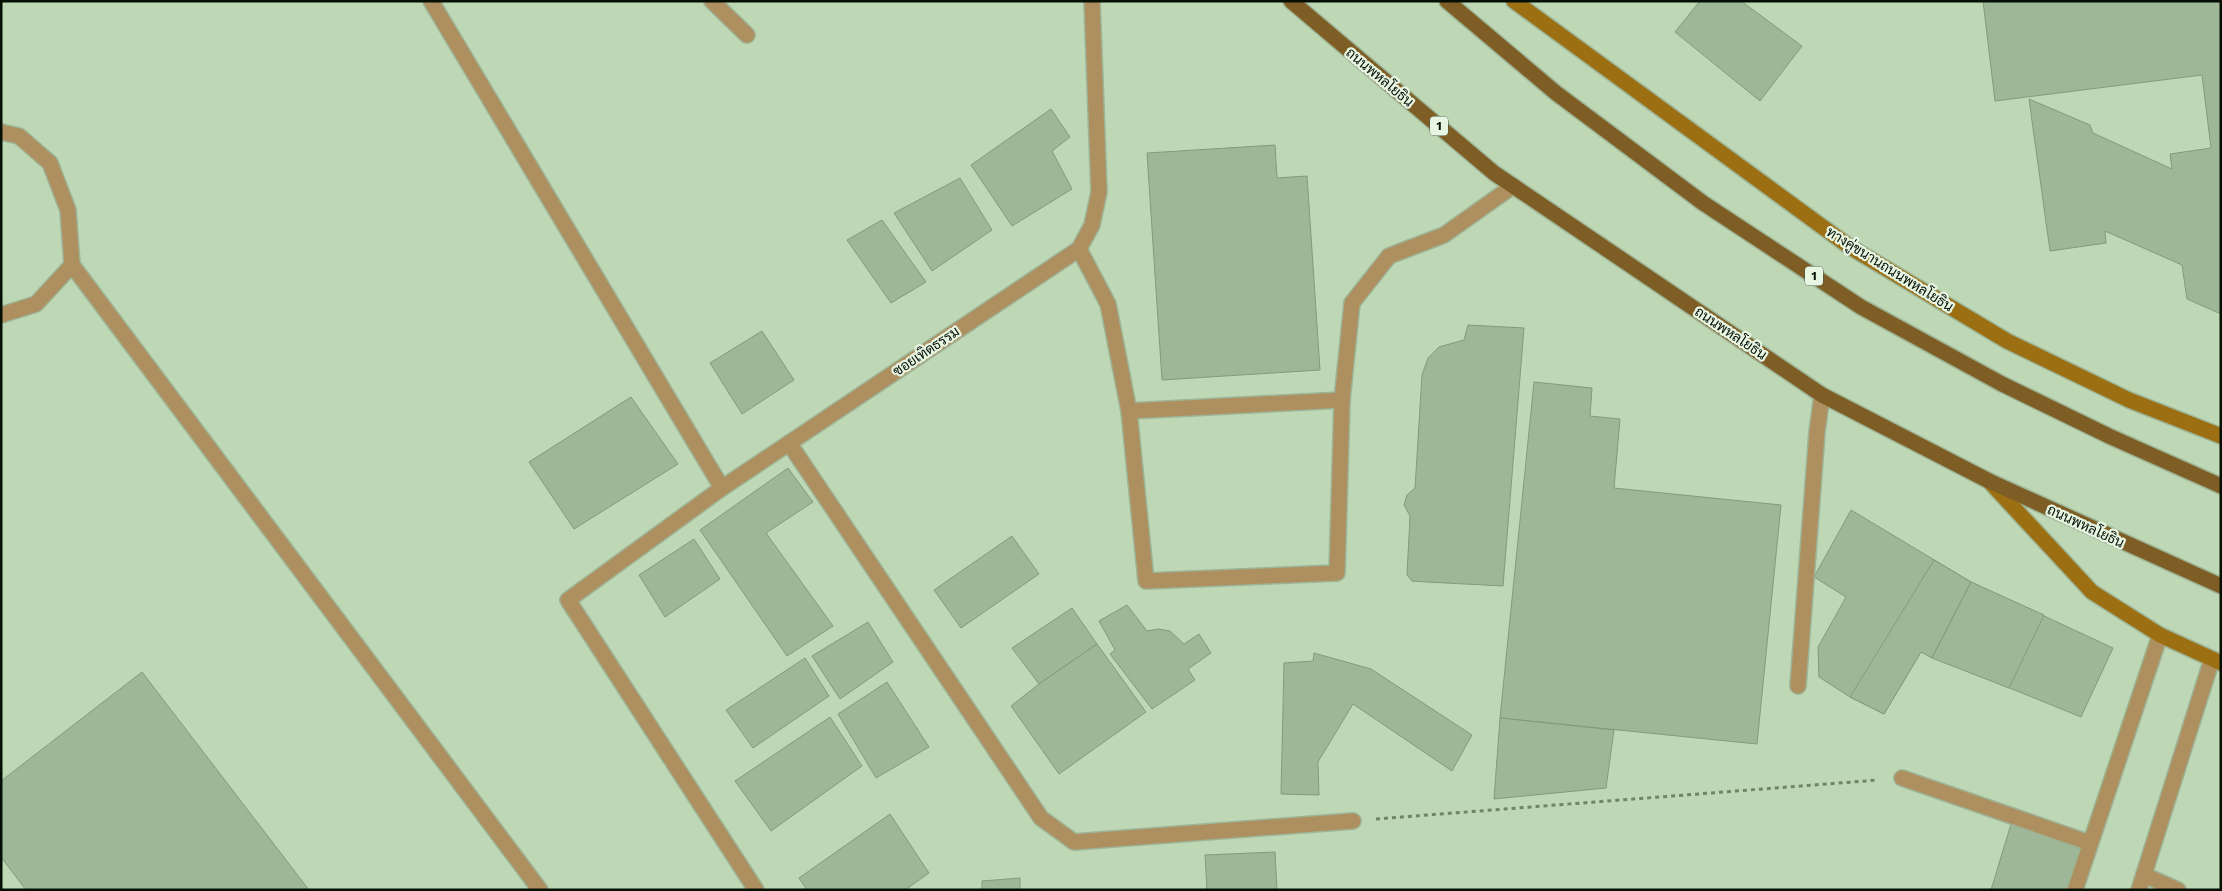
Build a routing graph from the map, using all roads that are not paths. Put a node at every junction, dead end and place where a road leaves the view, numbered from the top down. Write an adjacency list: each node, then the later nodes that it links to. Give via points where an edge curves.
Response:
1 (431, 1): 20 (street)
2 (712, 1): 7 (street)
3 (1092, 1): 10 (street, ซอยเทิดธรรม, via 1099,192 1092,225)
4 (1291, 1): 9 (main road, ถนนพหลโยธิน / 1)
5 (1447, 1): 19 (main road, 1, via 1556,94 1703,203 1861,307 2002,384)
6 (1514, 1): 16 (main road, ทางคู่ขนานถนนพหลโยธิน, via 1850,247 2007,341 2129,400)
7 (747, 35)
8 (1, 132): 11 (street, via 19,136 50,163 68,210)
9 (1513, 186): 13 (main road, ถนนพหลโยธิน / 1); 14 (street, via 1444,236 1389,256 1357,296 1352,303)
10 (1079, 248): 15 (street, via 1108,304); 17 (street, ซอยเทิดธรรม)
11 (72, 265): 12 (street, via 36,304); 29 (street)
12 (1, 315)
13 (1822, 394): 18 (main road, ถนนพหลโยธิน / 1); 24 (street)
14 (1342, 400): 15 (street); 15 (street, via 1338,573 1146,581)
15 (1129, 411)
16 (2221, 436)
17 (789, 443): 20 (street, ซอยเทิดธรรม); 26 (street, via 1041,818 1074,842)
18 (1989, 481): 21 (main road, ถนนพหลโยธิน / 1); 22 (main road, 1, via 2092,592)
19 (2221, 486)
20 (722, 488): 30 (street, ซอยเทิดธรรม, via 568,600)
21 (2221, 586)
22 (2160, 635): 23 (main road, 1); 27 (street)
23 (2216, 661): 28 (street)
24 (1798, 686)
25 (1902, 778): 27 (street)
26 (1353, 821)
27 (2090, 843): 31 (street)
28 (2144, 875): 32 (street); 33 (street)
29 (540, 890)
30 (756, 890)
31 (2075, 890)
32 (2139, 890)
33 (2178, 890)

